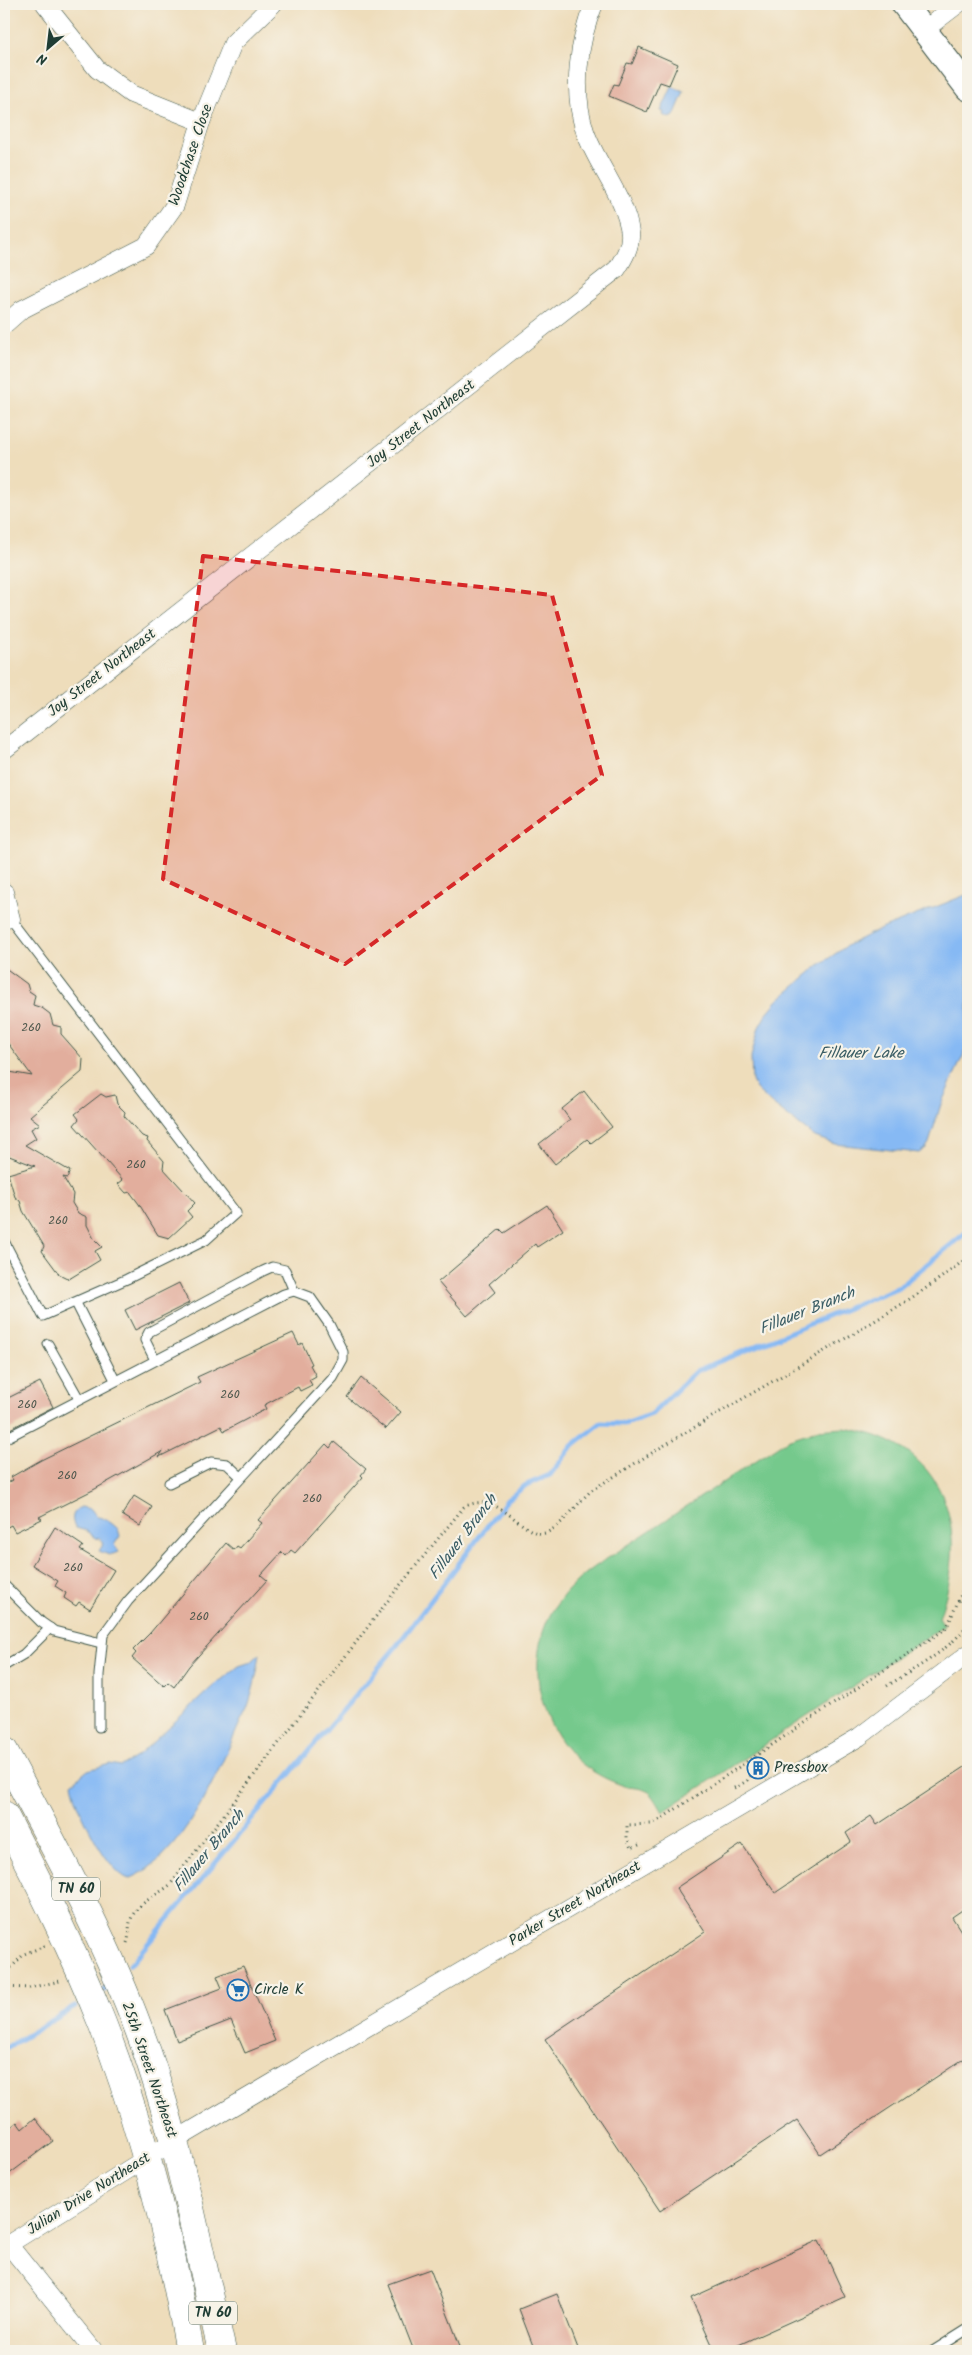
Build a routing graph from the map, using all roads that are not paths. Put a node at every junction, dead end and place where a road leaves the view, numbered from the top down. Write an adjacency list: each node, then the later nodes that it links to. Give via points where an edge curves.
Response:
1 (45, 4): 8 (street, via 97,69 131,94)
2 (273, 4): 8 (street, Woodchase Close, via 233,42)
3 (594, 4): 10 (street, Joy Street Northeast, via 581,47 580,110 586,133 611,184 630,234 628,249 618,269)
4 (904, 4): 6 (street)
5 (958, 4): 6 (street)
6 (924, 30): 7 (street)
7 (968, 88)
8 (201, 122): 9 (street, Woodchase Close, via 175,205 146,246 21,310)
9 (4, 325)
10 (4, 750)
11 (4, 892): 12 (street)
12 (7, 920): 15 (lane, via 236,1213 206,1240)
13 (4, 1241): 15 (lane, via 43,1316)
14 (294, 1291): 17 (lane); 17 (lane, via 285,1270 272,1267 263,1271 149,1332 145,1340); 21 (lane, via 304,1293 317,1304 340,1342 343,1360 333,1378)
15 (76, 1303): 18 (lane)
16 (48, 1344): 19 (lane)
17 (155, 1360): 18 (lane)
18 (115, 1380): 19 (lane)
19 (79, 1399): 20 (lane)
20 (4, 1438)
21 (241, 1477): 22 (lane, via 227,1464 211,1462); 25 (lane, via 128,1601 103,1634)
22 (169, 1483)
23 (4, 1586): 24 (lane)
24 (50, 1628): 25 (lane, via 64,1635); 27 (lane, via 24,1654)
25 (101, 1643): 28 (lane)
26 (968, 1654): 31 (street, Parker Street Northeast, via 859,1736)
27 (4, 1666)
28 (99, 1727)
29 (4, 1751): 31 (highway, 25th Street Northeast / TN 60, via 95,1925 139,2030)
30 (4, 1815): 32 (highway, 25th Street Northeast / TN 60, via 42,1890 102,2024)
31 (174, 2141): 32 (street, Julian Drive Northeast); 37 (highway, 25th Street Northeast / TN 60)
32 (147, 2158): 33 (street, Julian Drive Northeast); 36 (highway, 25th Street Northeast / TN 60, via 176,2276)
33 (6, 2245): 35 (street)
34 (968, 2329): 38 (lane)
35 (94, 2351)
36 (190, 2351)
37 (222, 2351)
38 (933, 2351)

